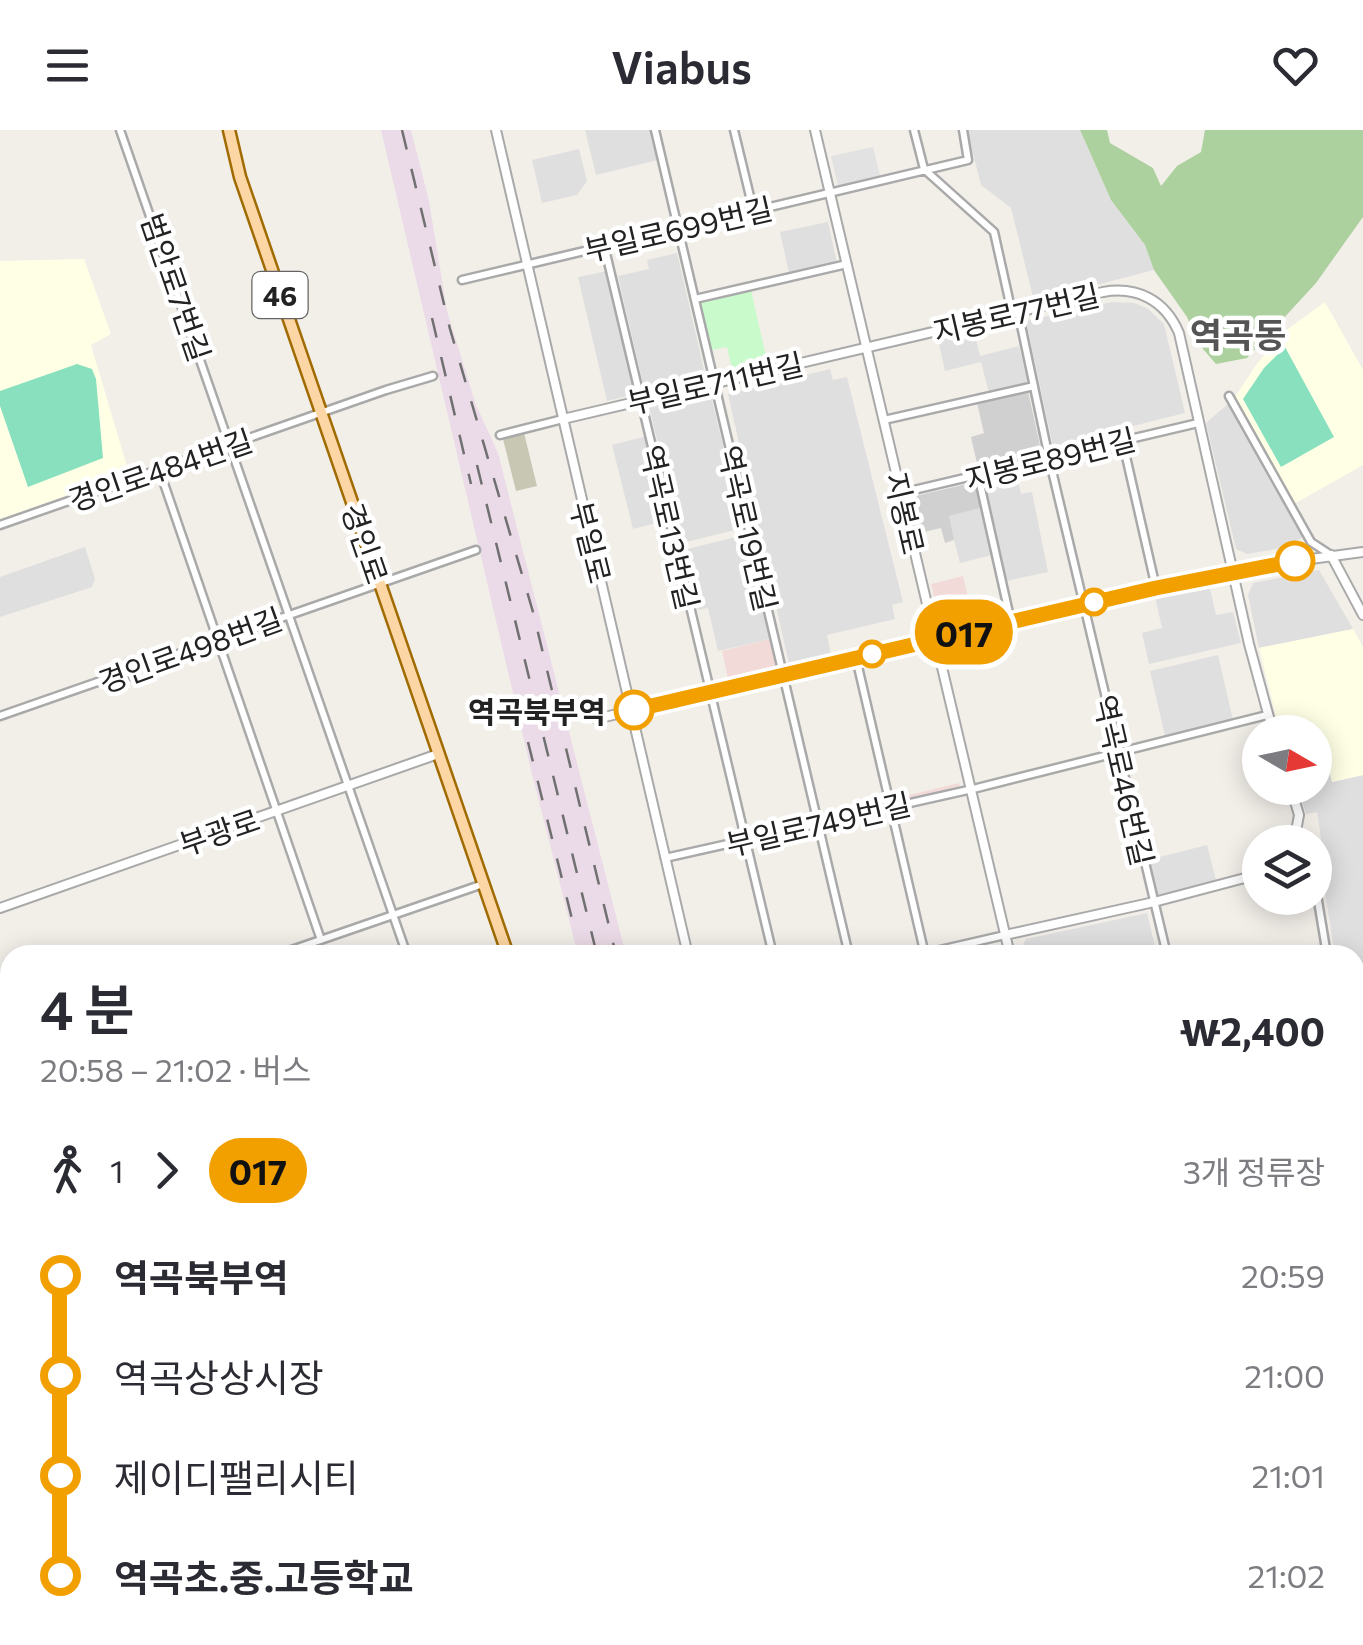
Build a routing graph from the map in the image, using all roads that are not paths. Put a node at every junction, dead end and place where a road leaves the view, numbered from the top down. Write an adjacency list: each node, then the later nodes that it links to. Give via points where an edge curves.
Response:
1 (120, 130): 31 (street, 범안로7번길)
2 (229, 130): 25 (main road, 경인로 / 46)
3 (496, 130): 14 (street, 부일로)
4 (655, 130): 12 (street, 역곡로19번길)
5 (734, 130): 11 (street)
6 (815, 130): 10 (street, 지봉로)
7 (914, 130): 9 (street)
8 (963, 130): 9 (street, 부일로699번길, via 968,160)
9 (924, 170): 10 (street, 부일로699번길); 18 (street, 역곡로46번길, via 994,232)
10 (830, 193): 11 (street, 부일로699번길); 15 (street, 지봉로)
11 (753, 210): 12 (street, 부일로699번길)
12 (678, 226): 13 (street, 부일로699번길); 17 (street, 역곡로19번길)
13 (604, 246): 14 (street, 부일로699번길); 24 (street, 역곡로13번길)
14 (526, 264): 16 (street, 부일로699번길); 26 (street, 부일로)
15 (848, 264): 17 (street); 19 (street, 지봉로)
16 (462, 280)
17 (695, 300): 21 (street, 역곡로19번길)
18 (1015, 312): 19 (street, 지봉로77번길); 22 (street, 역곡로46번길); 28 (street, 지봉로77번길, via 1124,290 1142,293 1162,307 1178,333)
19 (867, 346): 21 (street, 부일로711번길); 27 (street, 지봉로)
20 (433, 376): 25 (street, 경인로484번길)
21 (714, 382): 24 (street, 부일로711번길); 50 (street, 역곡로19번길)
22 (1034, 386): 27 (street); 32 (street, 역곡로46번길)
23 (1229, 396): 39 (street, via 1311,542)
24 (641, 399): 26 (street, 부일로711번길); 51 (street, 역곡로13번길)
25 (320, 413): 31 (street, 경인로484번길); 41 (main road, 경인로 / 46)
26 (563, 419): 29 (street); 52 (street, 부일로)
27 (884, 420): 35 (street, 지봉로)
28 (1198, 423): 30 (street, 지봉로89번길); 40 (street)
29 (500, 434)
30 (1122, 439): 32 (street, 지봉로89번길); 42 (street)
31 (232, 444): 33 (street, 경인로484번길); 44 (street, 범안로7번길)
32 (1050, 458): 34 (street, 지봉로89번길); 43 (street, 역곡로46번길)
33 (159, 469): 36 (street, 경인로484번길); 48 (street)
34 (978, 476): 35 (street, 지봉로89번길); 46 (street)
35 (902, 493): 47 (street, 지봉로)
36 (0, 525)
37 (476, 550): 41 (street, 경인로498번길)
38 (1363, 552): 39 (street)
39 (1331, 556): 40 (street); 45 (street)
40 (1232, 572): 42 (street); 53 (street)
41 (380, 583): 44 (street, 경인로498번길); 58 (main road, 경인로 / 46)
42 (1156, 588): 43 (street)
43 (1083, 605): 46 (street); 57 (street, 역곡로46번길)
44 (288, 614): 48 (street, 경인로498번길); 59 (street, 범안로7번길)
45 (1363, 615)
46 (1011, 622): 47 (street)
47 (935, 639): 49 (street); 60 (street, 지봉로)
48 (217, 640): 54 (street, 경인로498번길); 62 (street)
49 (856, 658): 50 (street); 61 (street)
50 (783, 675): 51 (street); 63 (street, 역곡로19번길)
51 (710, 692): 52 (street); 64 (street, 역곡로13번길)
52 (634, 710): 55 (street); 65 (street, 부일로)
53 (1267, 715)
54 (0, 716)
55 (596, 718)
56 (1242, 721): 57 (street, 부일로749번길)
57 (1119, 753): 60 (street, 부일로749번길); 68 (street, 역곡로46번길)
58 (438, 754): 59 (street, 부광로); 67 (main road, 경인로 / 46)
59 (346, 786): 62 (street, 부광로); 71 (street, 범안로7번길)
60 (970, 787): 61 (street, 부일로749번길); 72 (street, 지봉로)
61 (890, 806): 63 (street, 부일로749번길); 80 (street)
62 (277, 811): 69 (street, 부광로); 73 (street)
63 (818, 823): 64 (street, 부일로749번길); 79 (street, 역곡로19번길)
64 (746, 840): 65 (street, 부일로749번길); 78 (street, 역곡로13번길)
65 (665, 858): 77 (street, 부일로)
66 (1242, 879): 68 (street)
67 (483, 884): 71 (street); 76 (main road, 경인로 / 46)
68 (1154, 902): 72 (street); 83 (street, 역곡로46번길)
69 (0, 908)
70 (1320, 915): 84 (street)
71 (394, 916): 73 (street); 75 (street, 범안로7번길)
72 (1005, 935): 81 (street); 82 (street, 지봉로)
73 (320, 940): 74 (street)
74 (306, 945)
75 (404, 945)
76 (504, 945)
77 (686, 945)
78 (771, 945)
79 (848, 945)
80 (921, 945)
81 (962, 945)
82 (1008, 945)
83 (1165, 945)
84 (1325, 945)

